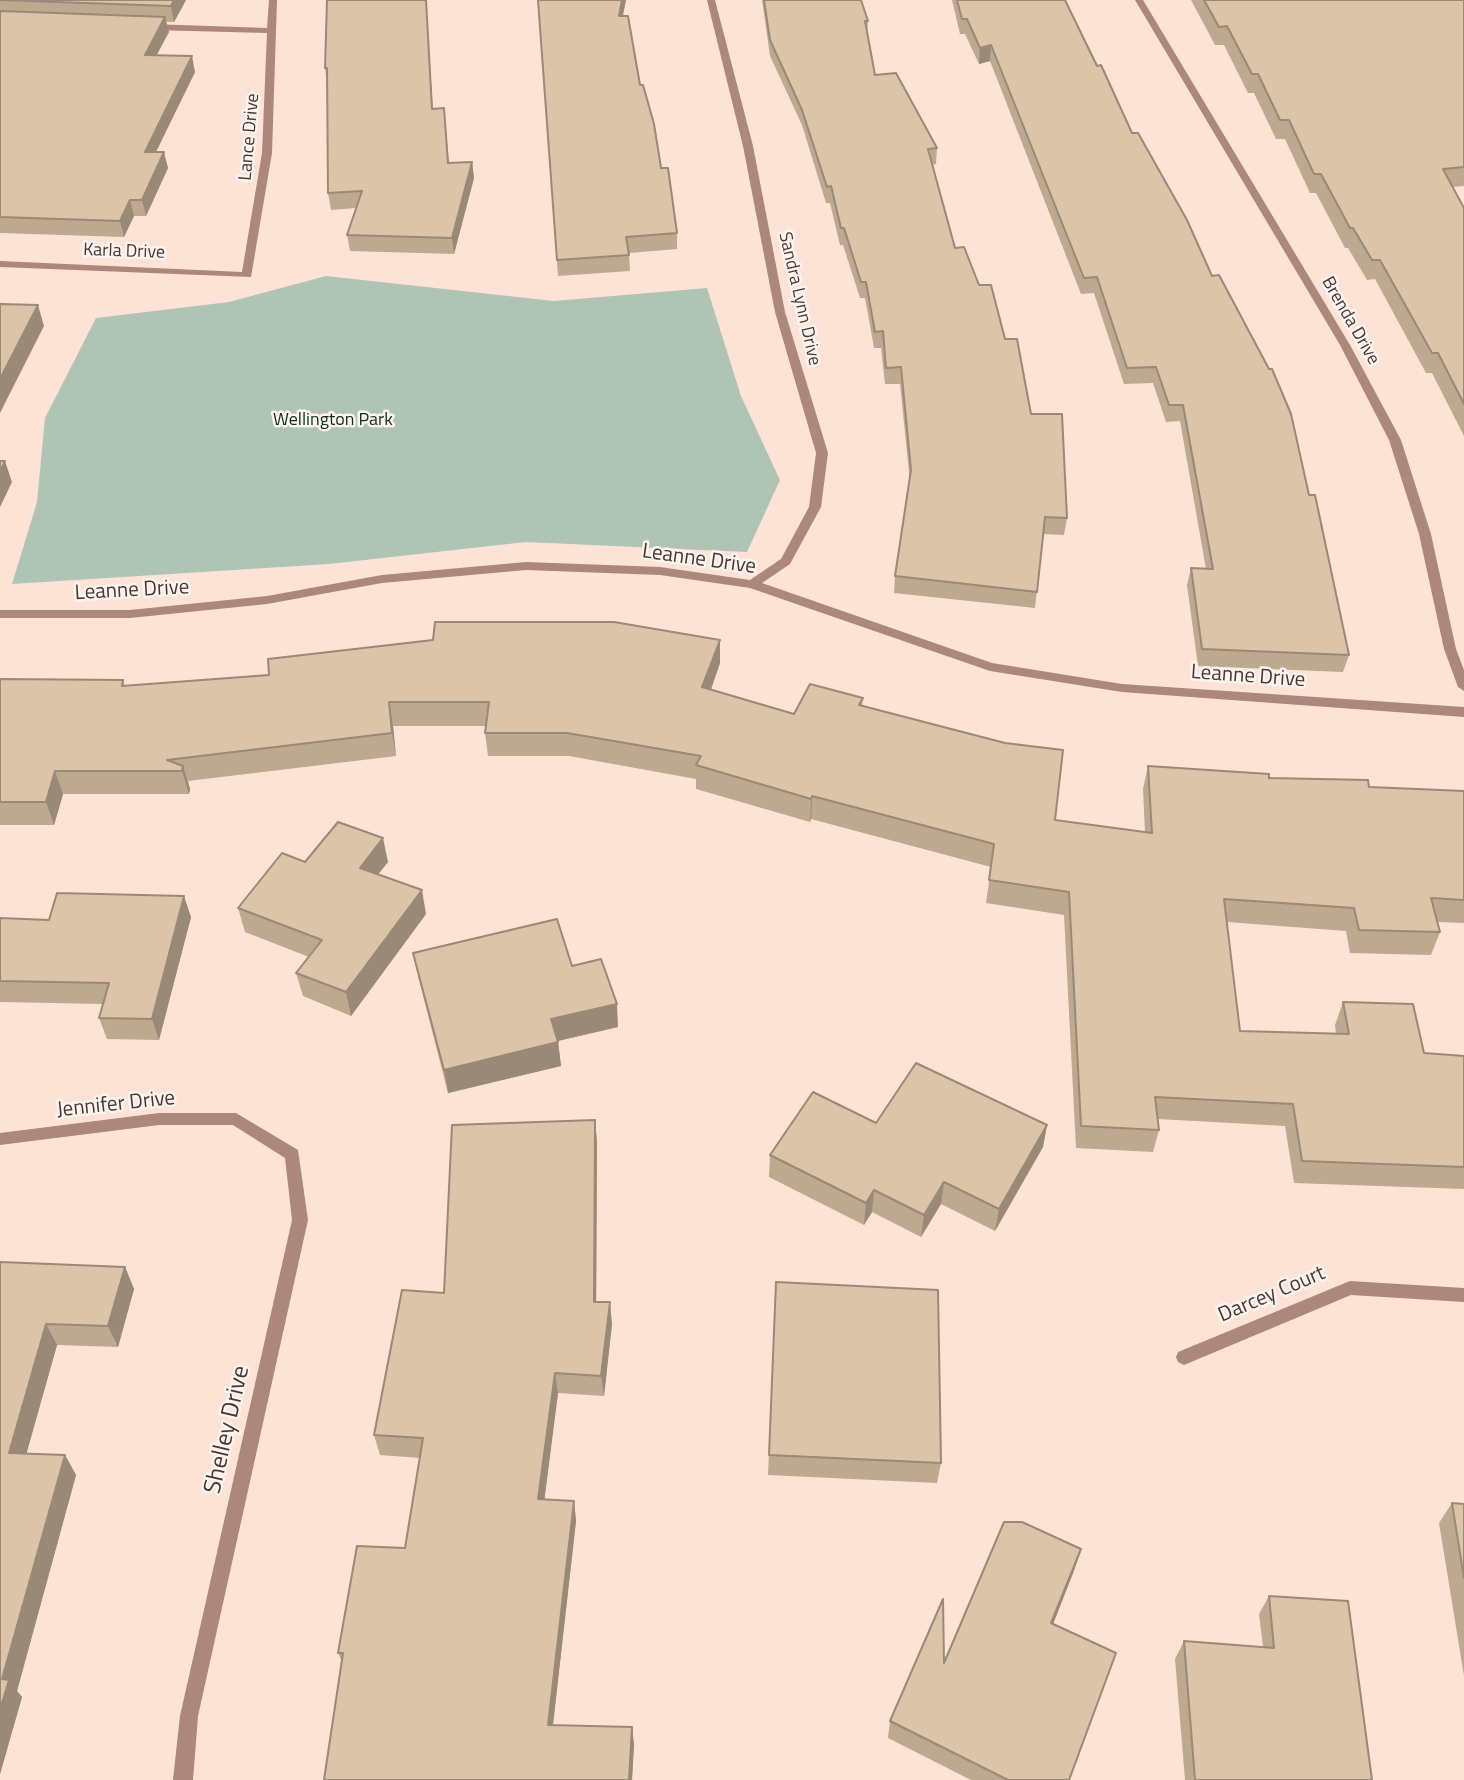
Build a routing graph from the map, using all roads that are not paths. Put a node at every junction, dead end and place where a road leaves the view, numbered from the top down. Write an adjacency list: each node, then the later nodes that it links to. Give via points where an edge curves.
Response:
1 (273, 0): 5 (street, Lance Drive)
2 (712, 0): 8 (street, Sandra Lynn Drive, via 748,146 780,312 822,453 815,507 786,561)
3 (1139, 0): 10 (street, Brenda Drive, via 1345,345 1395,440 1425,534 1450,649)
4 (136, 26): 5 (street)
5 (272, 31): 7 (street, Lance Drive, via 267,153)
6 (0, 264): 7 (street, Karla Drive)
7 (247, 275)
8 (752, 584): 9 (street, Leanne Drive, via 660,571 526,566 382,579 267,600 130,614); 11 (street, Leanne Drive, via 990,667 1122,688)
9 (0, 614)
10 (1464, 687)
11 (1464, 712)
12 (236, 1119): 13 (street, Jennifer Drive, via 159,1119); 16 (street, Shelley Drive, via 292,1155 300,1220 189,1716)
13 (0, 1139)
14 (1464, 1295): 15 (street, Darcey Court, via 1350,1287)
15 (1184, 1357)
16 (183, 1780)

